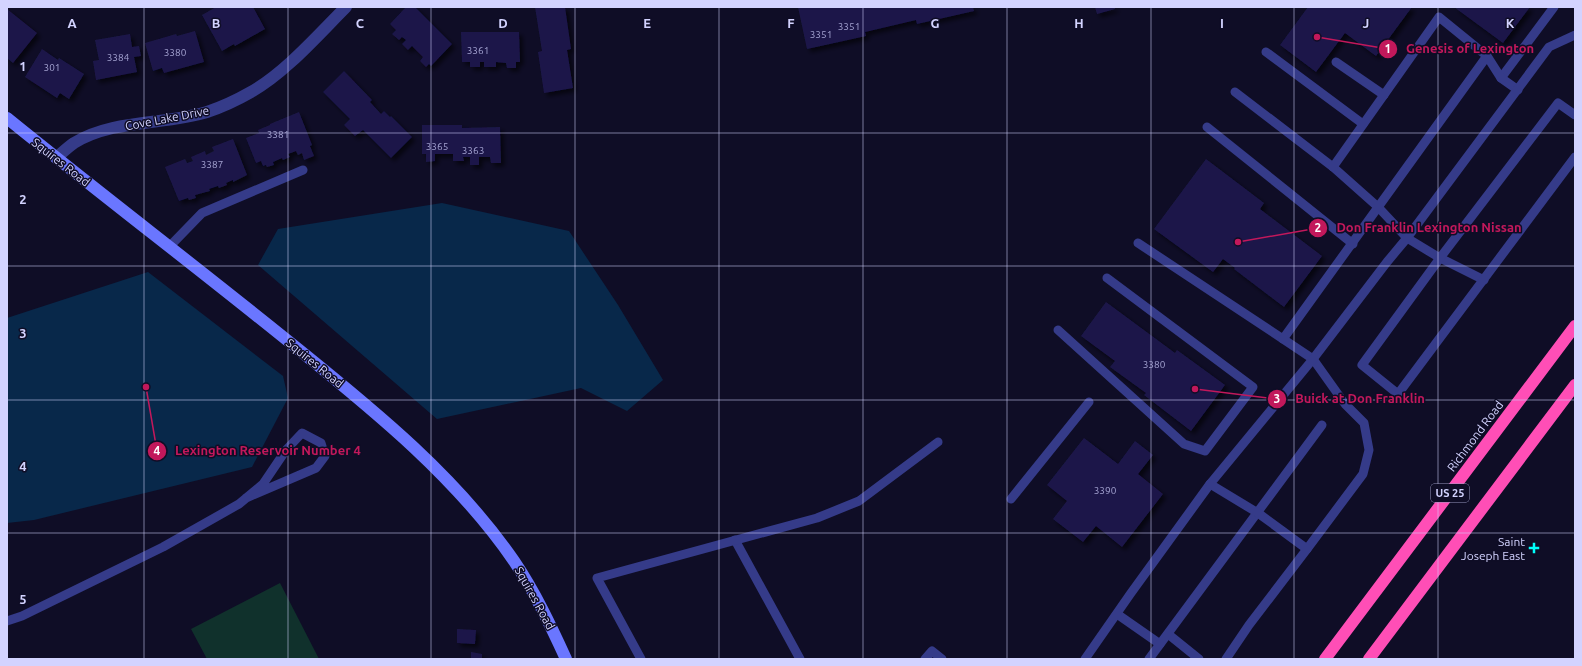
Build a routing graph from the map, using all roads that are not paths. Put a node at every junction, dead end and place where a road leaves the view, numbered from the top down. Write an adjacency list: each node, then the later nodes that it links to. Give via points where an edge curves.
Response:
1 (346, 7): 16 (street, Cove Lake Drive, via 286,65 252,92 206,112 134,124 91,135 73,143)
2 (1554, 7): 7 (lane)
3 (1575, 35): 8 (lane, via 1550,47)
4 (1266, 52): 13 (lane)
5 (1487, 56): 7 (lane); 10 (lane, via 1439,16); 19 (lane)
6 (1336, 62): 10 (lane)
7 (1501, 78): 8 (lane)
8 (1518, 90): 20 (lane)
9 (1235, 92): 17 (lane)
10 (1384, 95): 13 (lane)
11 (1575, 115): 24 (lane, via 1558,103)
12 (7, 118): 16 (street, Squires Road)
13 (1363, 124): 17 (lane)
14 (1207, 127): 22 (lane)
15 (1575, 157): 26 (lane)
16 (56, 158): 23 (street, Squires Road)
17 (1332, 167): 19 (lane)
18 (303, 170): 23 (lane, via 202,213)
19 (1378, 208): 20 (lane); 22 (lane)
20 (1407, 238): 24 (lane); 30 (lane)
21 (1138, 243): 29 (lane)
22 (1353, 244): 29 (lane)
23 (170, 246): 46 (street, Squires Road, via 390,426 466,501 495,535 532,589)
24 (1440, 258): 26 (lane); 26 (lane, via 1362,365 1398,394)
25 (1107, 278): 28 (lane, via 1253,387 1205,451 1184,444)
26 (1484, 280)
27 (1575, 326): 54 (highway, Richmond Road / US 25)
28 (1058, 330)
29 (1283, 339): 30 (lane)
30 (1313, 359): 35 (lane); 40 (lane, via 1345,404 1364,423 1369,450 1363,474)
31 (1575, 385): 55 (highway, US 25)
32 (1089, 402): 37 (lane)
33 (1322, 425): 38 (lane)
34 (938, 442): 39 (lane, via 859,501 817,518)
35 (1210, 484): 38 (lane); 41 (lane)
36 (246, 498): 36 (lane, via 263,484 286,450 302,433 321,444 324,456 316,468); 42 (lane, via 156,551)
37 (1011, 499)
38 (1258, 513): 40 (lane); 43 (lane)
39 (735, 540): 47 (lane, via 598,578); 48 (lane)
40 (1307, 549): 53 (lane)
41 (1117, 614): 44 (lane); 51 (lane)
42 (7, 621)
43 (1168, 634): 44 (lane); 52 (lane)
44 (1160, 644): 45 (lane)
45 (1152, 658)
46 (566, 659)
47 (641, 659)
48 (800, 659)
49 (926, 659): 50 (lane, via 932,651)
50 (942, 659)
51 (1085, 659)
52 (1199, 659)
53 (1226, 659)
54 (1325, 659)
55 (1368, 659)

